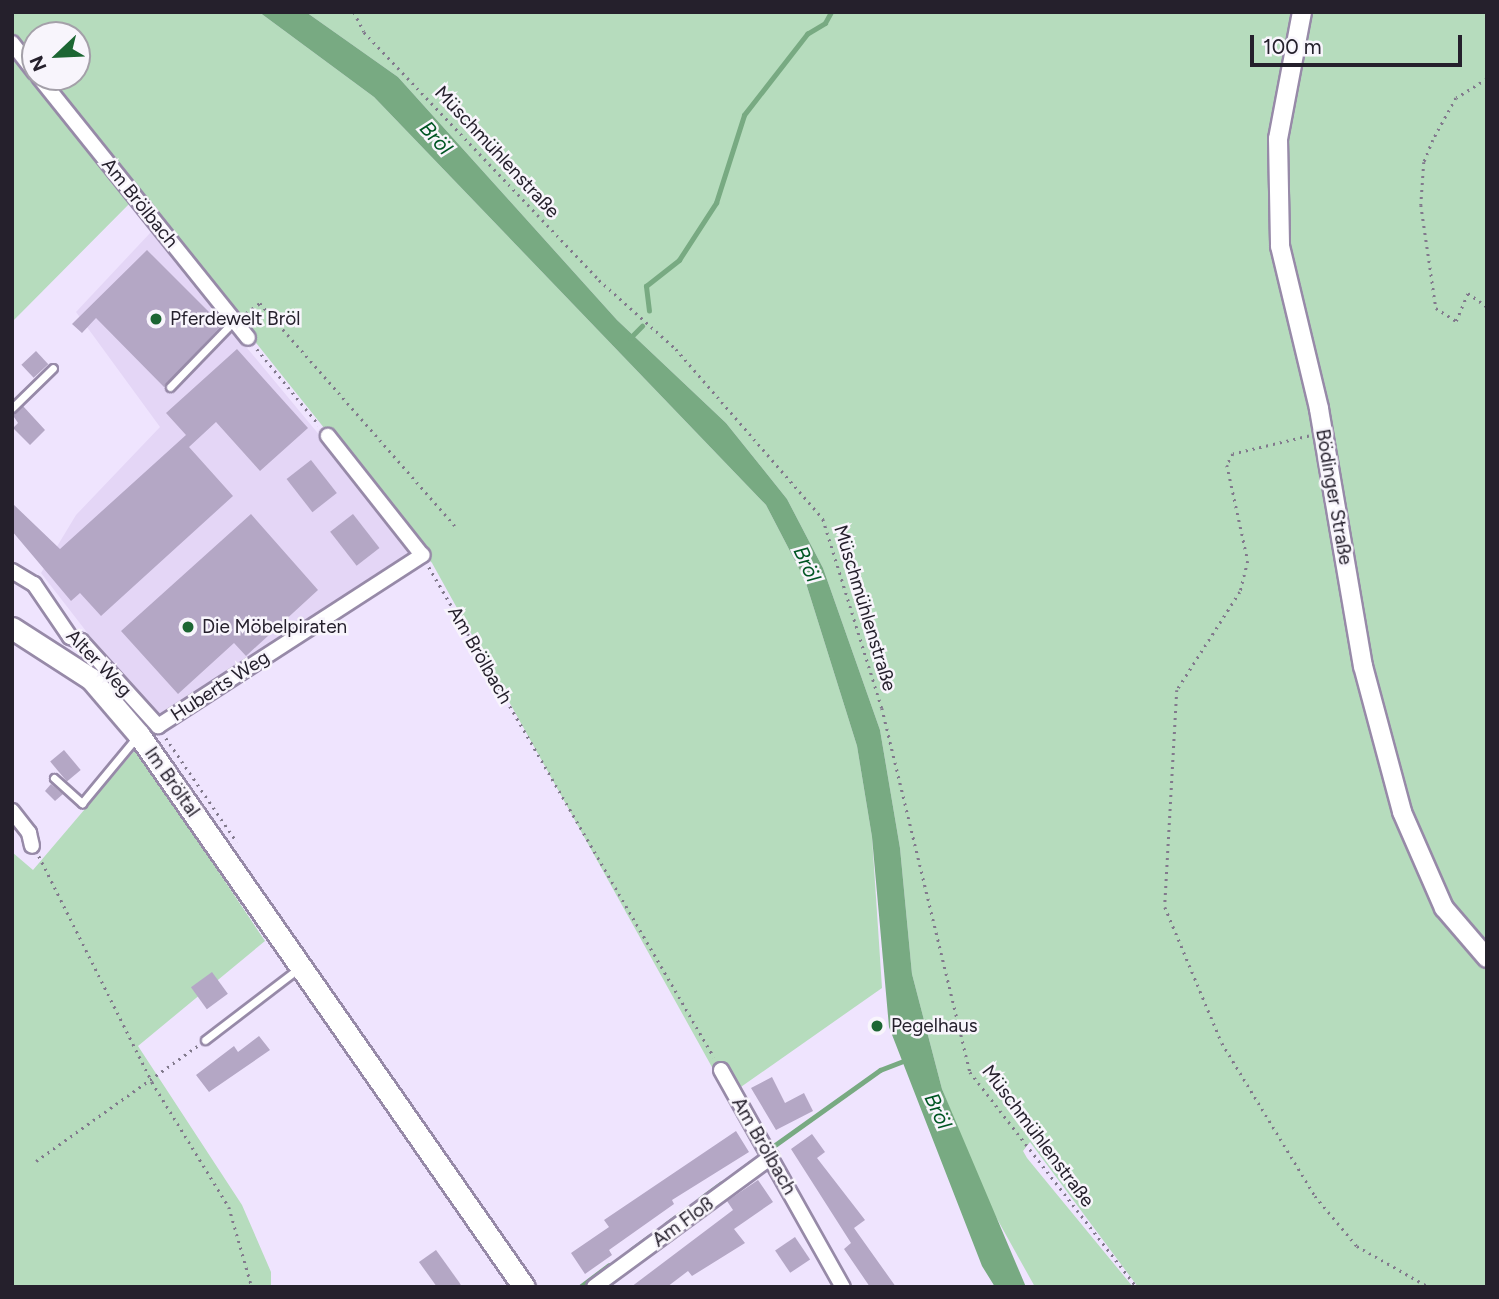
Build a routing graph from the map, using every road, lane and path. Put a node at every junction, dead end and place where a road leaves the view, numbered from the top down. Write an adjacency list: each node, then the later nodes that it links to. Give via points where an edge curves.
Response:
1 (354, 12): 32 (path, Müschmühlenstraße, via 365,32 599,280 676,349 823,519 882,708 970,1072)
2 (1302, 12): 11 (street, Bödinger Straße, via 1279,139 1280,246)
3 (1487, 79): 5 (path, via 1456,98 1424,162 1424,239 1436,308 1456,321 1468,293)
4 (50, 91): 6 (street, Am Brölbach)
5 (1487, 307)
6 (234, 321): 7 (street, Am Brölbach); 9 (lane); 13 (path, via 260,303)
7 (248, 338): 12 (path)
8 (53, 368): 10 (lane)
9 (170, 387)
10 (12, 408)
11 (1323, 433): 21 (street, Bödinger Straße, via 1363,666 1402,812 1444,908); 33 (path, via 1233,454 1227,465 1248,561 1240,592 1177,690 1165,907 1222,1043 1315,1196 1357,1246)
12 (328, 436): 14 (street)
13 (455, 526)
14 (422, 555): 17 (street, Huberts Weg); 24 (path, Am Brölbach)
15 (12, 571): 17 (street, Alter Weg, via 34,584 70,637 81,641)
16 (12, 628): 17 (main road, Im Bröltal, via 91,678)
17 (149, 730): 18 (lane, via 82,803); 22 (main road, Im Bröltal)
18 (54, 778)
19 (12, 811): 20 (street, via 29,833)
20 (36, 852): 25 (path)
21 (1487, 958)
22 (301, 966): 23 (lane); 29 (main road, Im Bröltal)
23 (205, 1040): 25 (path)
24 (721, 1070): 26 (street, Am Brölbach)
25 (152, 1082): 27 (path); 28 (path, via 229,1207)
26 (771, 1157): 30 (street, Am Floß); 31 (street, Am Brölbach)
27 (36, 1161)
28 (252, 1287)
29 (524, 1287)
30 (594, 1287)
31 (843, 1287)
32 (1137, 1287)
33 (1429, 1287)

